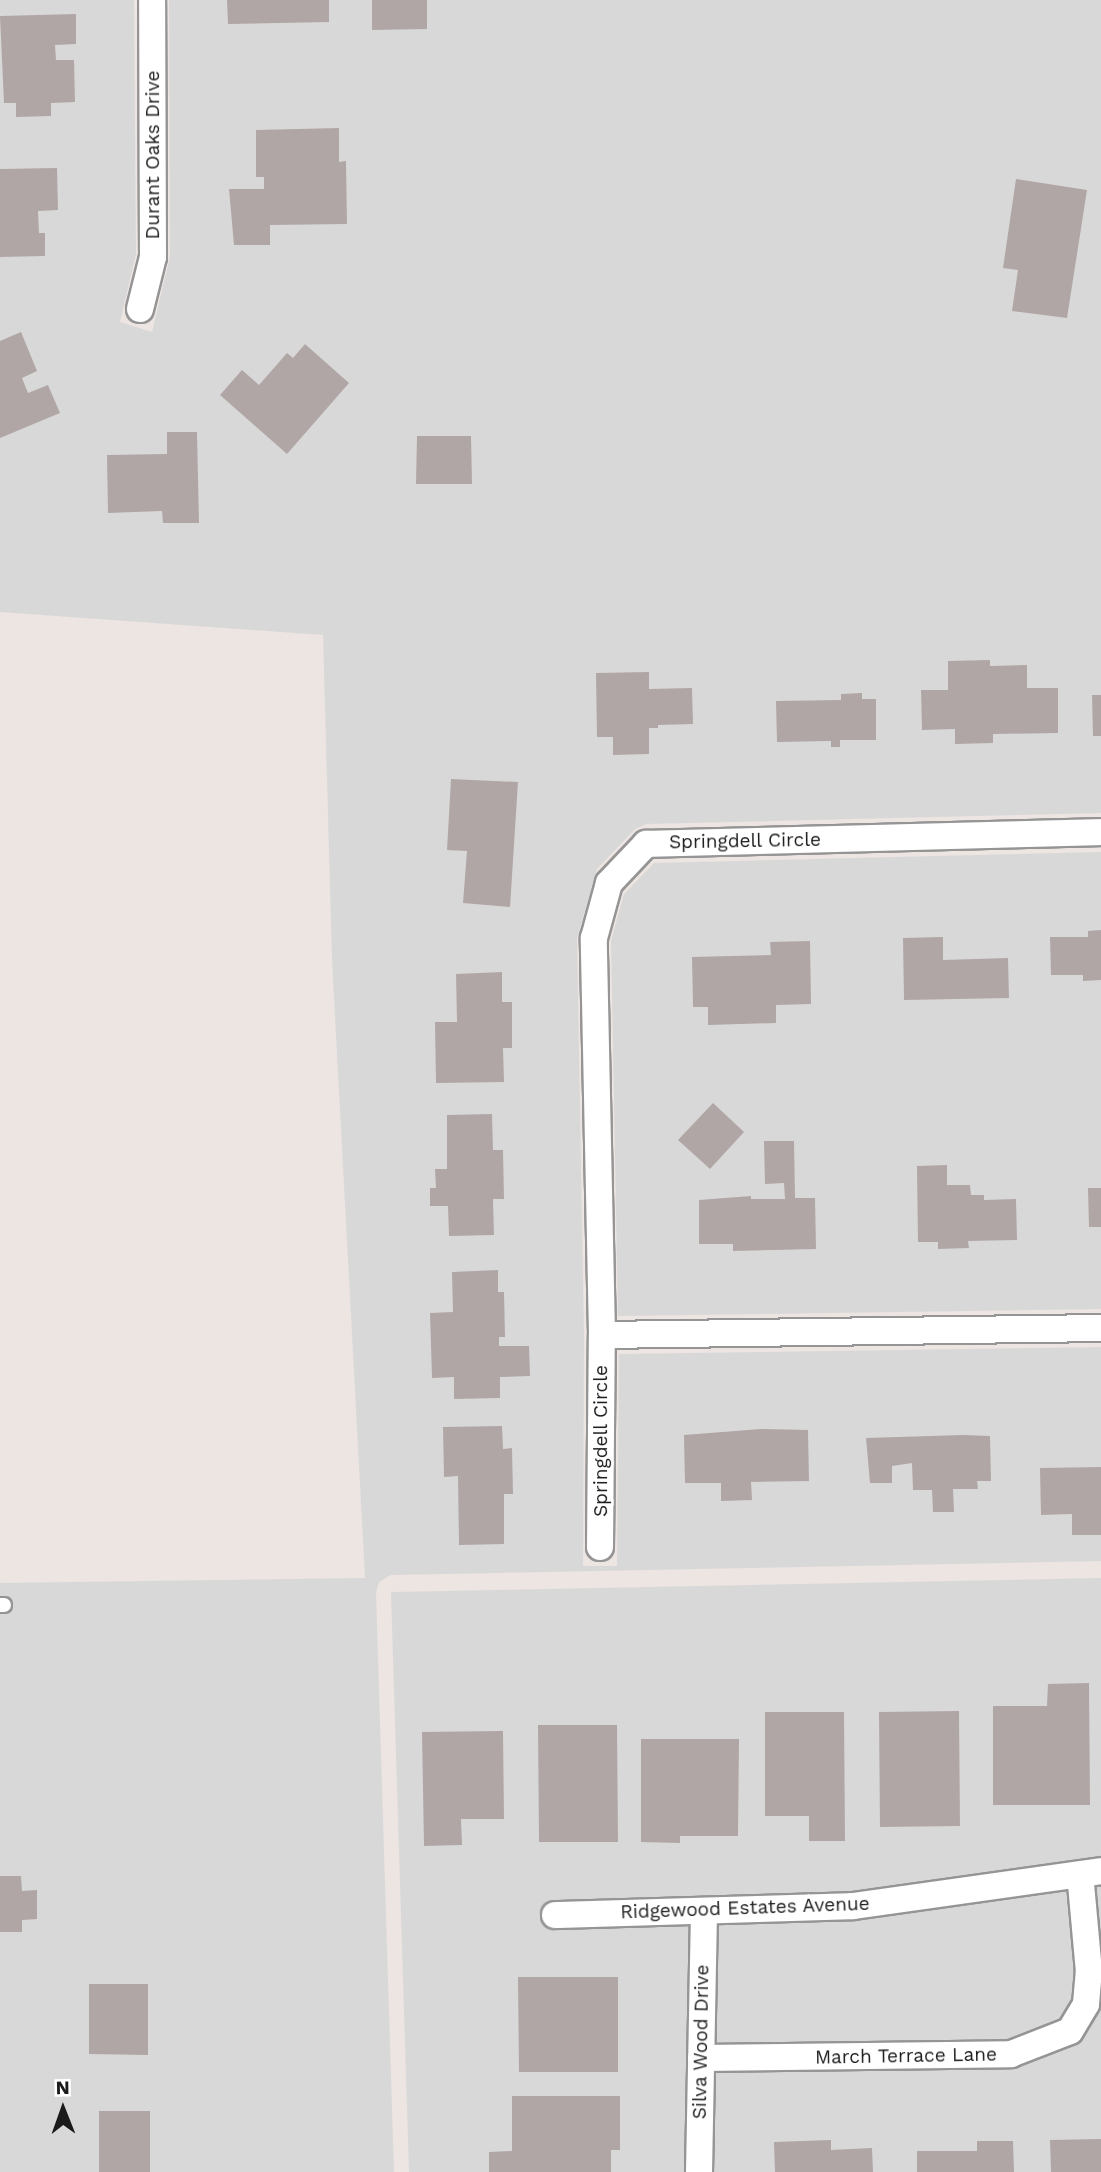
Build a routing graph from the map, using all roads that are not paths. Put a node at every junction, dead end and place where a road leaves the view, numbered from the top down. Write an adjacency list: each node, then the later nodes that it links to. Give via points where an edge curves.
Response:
1 (152, 0): 2 (street, Durant Oaks Drive, via 153,257)
2 (140, 309)
3 (1101, 832): 5 (street, Springdell Circle, via 646,844 609,883 594,937)
4 (1101, 1328): 5 (street)
5 (602, 1335): 6 (street, Springdell Circle)
6 (600, 1547)
7 (1091, 1872): 8 (street, Ridgewood Estates Avenue, via 853,1906); 10 (street, March Terrace Lane, via 1086,2004 1070,2031 1012,2054)
8 (704, 1912): 9 (street, Ridgewood Estates Avenue); 10 (street, Silva Wood Drive)
9 (555, 1915)
10 (701, 2058): 11 (street, Silva Wood Drive)
11 (699, 2172)

